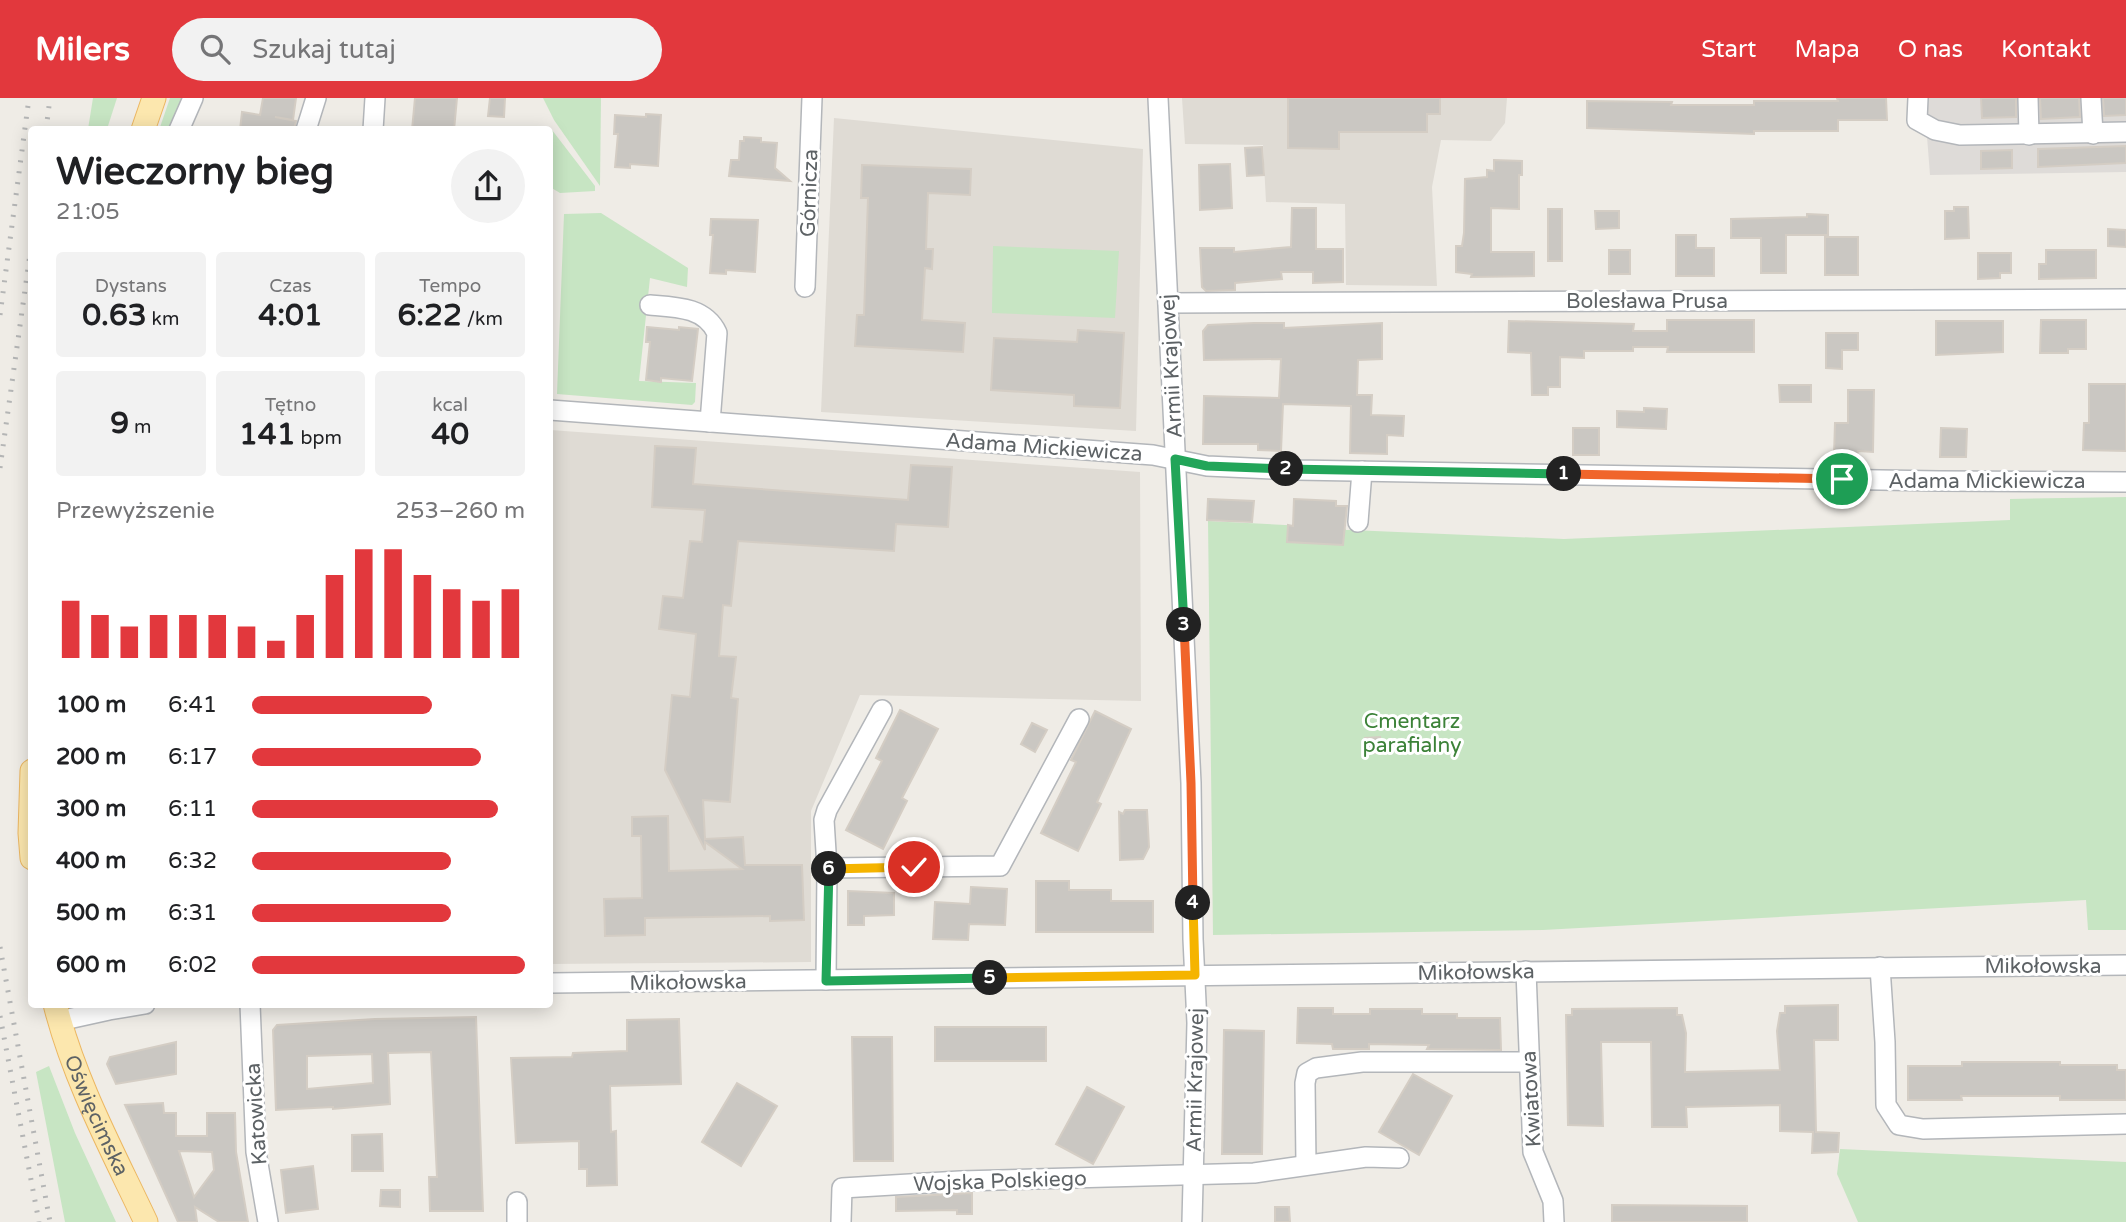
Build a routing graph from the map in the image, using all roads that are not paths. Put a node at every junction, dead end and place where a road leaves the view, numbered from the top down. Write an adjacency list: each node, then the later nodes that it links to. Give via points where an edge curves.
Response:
1 (154, 98): 10 (main road)
2 (193, 98): 11 (street)
3 (316, 98): 12 (street)
4 (375, 98): 13 (street)
5 (812, 98): 17 (street, Górnicza)
6 (1158, 98): 19 (street, Armii Krajowej)
7 (1918, 98): 16 (street, via 1917,120 1935,130 1960,135)
8 (2028, 98): 16 (street)
9 (2091, 98): 15 (street)
10 (144, 126)
11 (180, 126)
12 (307, 126)
13 (373, 126)
14 (2126, 132): 15 (street)
15 (2093, 134): 16 (street)
16 (2029, 135)
17 (805, 288)
18 (2126, 299): 19 (street, Bolesława Prusa)
19 (1168, 303): 23 (street, Armii Krajowej)
20 (650, 305): 22 (street, via 681,307 712,322 717,333)
21 (553, 410): 22 (street, Adama Mickiewicza)
22 (710, 422): 23 (street, Adama Mickiewicza)
23 (1175, 459): 24 (street, Adama Mickiewicza, via 1207,466); 33 (street, Armii Krajowej, via 1191,769)
24 (1362, 471): 25 (street, Adama Mickiewicza); 26 (street)
25 (2126, 482)
26 (1358, 522)
27 (882, 710): 29 (street, via 827,810)
28 (1079, 719): 29 (street, via 1000,866)
29 (827, 869): 34 (street)
30 (2126, 965): 31 (street, Mikołowska)
31 (1880, 967): 32 (street, Mikołowska); 40 (street, via 1886,1105 1899,1125 1923,1129)
32 (1525, 971): 33 (street, Mikołowska); 39 (street, Kwiatowa)
33 (1195, 975): 34 (street, Mikołowska); 43 (street, Armii Krajowej)
34 (826, 981): 35 (street, Mikołowska)
35 (553, 983)
36 (119, 1008): 38 (street)
37 (250, 1008): 46 (street, Katowicka, via 256,1152)
38 (57, 1013): 45 (main road, Oświęcimska, via 95,1113)
39 (1529, 1062): 42 (street, via 1362,1062 1316,1068 1307,1073 1305,1083); 50 (street, Kwiatowa, via 1533,1152 1553,1201)
40 (2126, 1124)
41 (1399, 1158): 42 (street, Wojska Polskiego)
42 (1306, 1164): 43 (street, Wojska Polskiego)
43 (1193, 1176): 48 (street, Wojska Polskiego, via 842,1188); 49 (street, Armii Krajowej)
44 (517, 1202): 47 (street)
45 (146, 1222)
46 (268, 1222)
47 (517, 1222)
48 (841, 1222)
49 (1192, 1222)
50 (1554, 1222)

